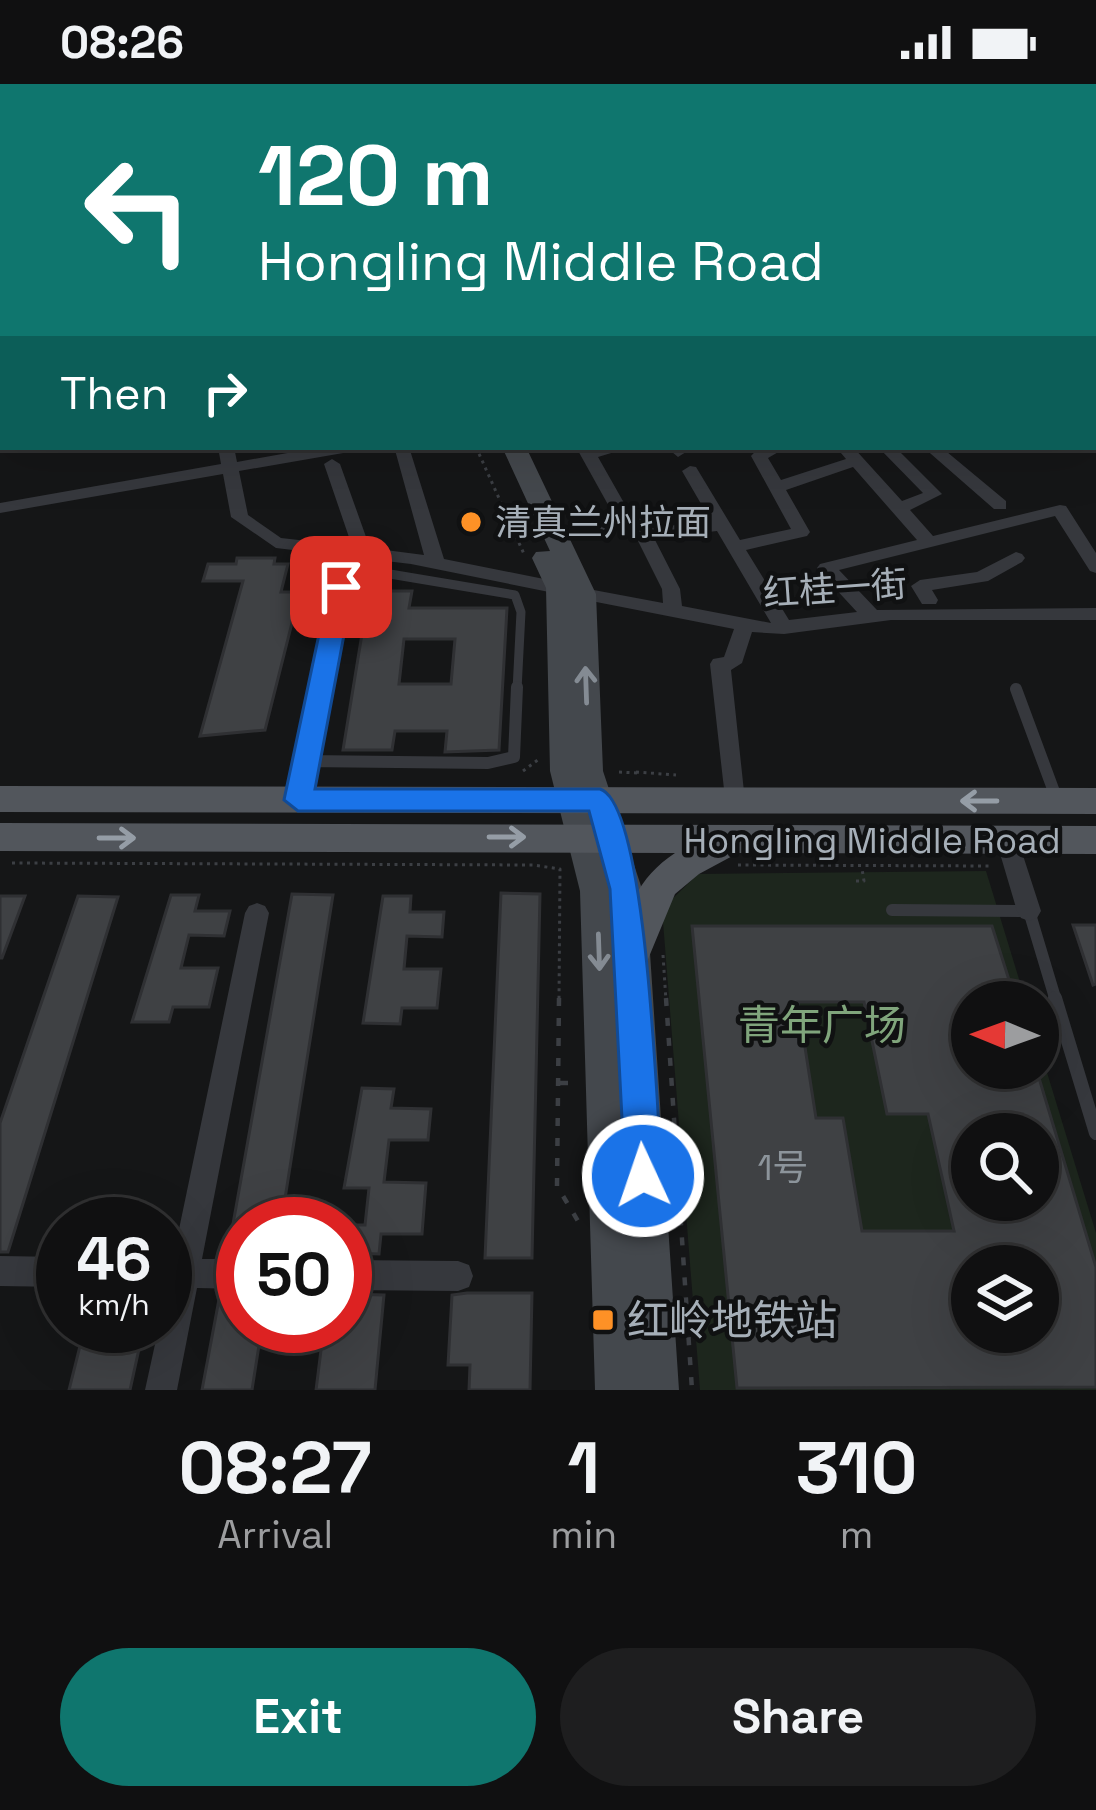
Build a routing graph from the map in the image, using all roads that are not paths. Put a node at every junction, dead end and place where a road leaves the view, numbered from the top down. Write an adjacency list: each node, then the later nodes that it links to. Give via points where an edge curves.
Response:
1 (309, 450): 10 (street)
2 (403, 450): 24 (street)
3 (497, 450): 29 (main road)
4 (515, 450): 20 (main road)
5 (586, 450): 19 (street)
6 (770, 450): 13 (street, via 759,456)
7 (889, 450): 16 (street, via 934,494)
8 (936, 450): 14 (street)
9 (849, 454): 13 (street); 16 (street)
10 (229, 456): 15 (street); 23 (street, 红桂一街, via 240,518 276,543)
11 (332, 464): 23 (street)
12 (690, 471): 17 (street)
13 (777, 487): 22 (street, via 801,532)
14 (1000, 505)
15 (0, 508)
16 (899, 509): 21 (street)
17 (719, 525): 19 (street); 22 (street)
18 (985, 527): 21 (street); 25 (street, via 1060,509); 26 (street, via 1009,561)
19 (636, 528): 20 (street); 31 (street, via 671,589)
20 (556, 533): 29 (main road)
21 (928, 542): 34 (street, via 826,568)
22 (734, 547): 36 (street)
23 (355, 552): 24 (street, 红桂一街); 28 (lane)
24 (436, 564): 27 (street, 红桂一街)
25 (1096, 567)
26 (982, 577): 30 (street, via 920,586); 32 (street)
27 (462, 578): 28 (lane, via 378,572); 29 (street, 红桂一街); 38 (lane, via 515,596 520,612 514,757)
28 (341, 587): 38 (lane)
29 (571, 591): 31 (street, 红桂一街); 44 (main road, via 565,771)
30 (929, 600)
31 (673, 614): 35 (street, 红桂一街)
32 (994, 614): 33 (street, 红桂一街); 34 (street, 红桂一街)
33 (1096, 614)
34 (873, 617): 36 (street, 红桂一街)
35 (744, 628): 36 (street, 红桂一街); 43 (street, via 732,663 720,664)
36 (784, 628)
37 (1016, 689): 41 (lane)
38 (306, 761): 40 (lane)
39 (0, 799): 40 (main road, Hongling Middle Road)
40 (298, 800): 44 (main road, Hongling Middle Road)
41 (1057, 800): 42 (main road, Hongling Middle Road); 43 (main road, Hongling Middle Road, one-way to 43)
42 (1096, 800)
43 (734, 802): 44 (main road, Hongling Middle Road)
44 (598, 810): 46 (main road, Hongling Middle Road, one-way to 44); 47 (main road, Hongling Middle Road); 52 (main road); 61 (main road, one-way to 61)
45 (1096, 840): 48 (main road, Hongling Middle Road)
46 (6, 850)
47 (725, 853): 48 (main road, Hongling Middle Road); 52 (main road, via 660,880 643,912)
48 (1002, 853): 50 (street)
49 (892, 910): 50 (lane)
50 (1029, 911): 53 (lane)
51 (257, 913): 54 (street)
52 (647, 944): 62 (main road)
53 (1096, 1133)
54 (192, 1198)
55 (0, 1271): 56 (street)
56 (36, 1272)
57 (372, 1275): 58 (street)
58 (458, 1276)
59 (165, 1353): 60 (street)
60 (160, 1390)
61 (618, 1390)
62 (656, 1390)

